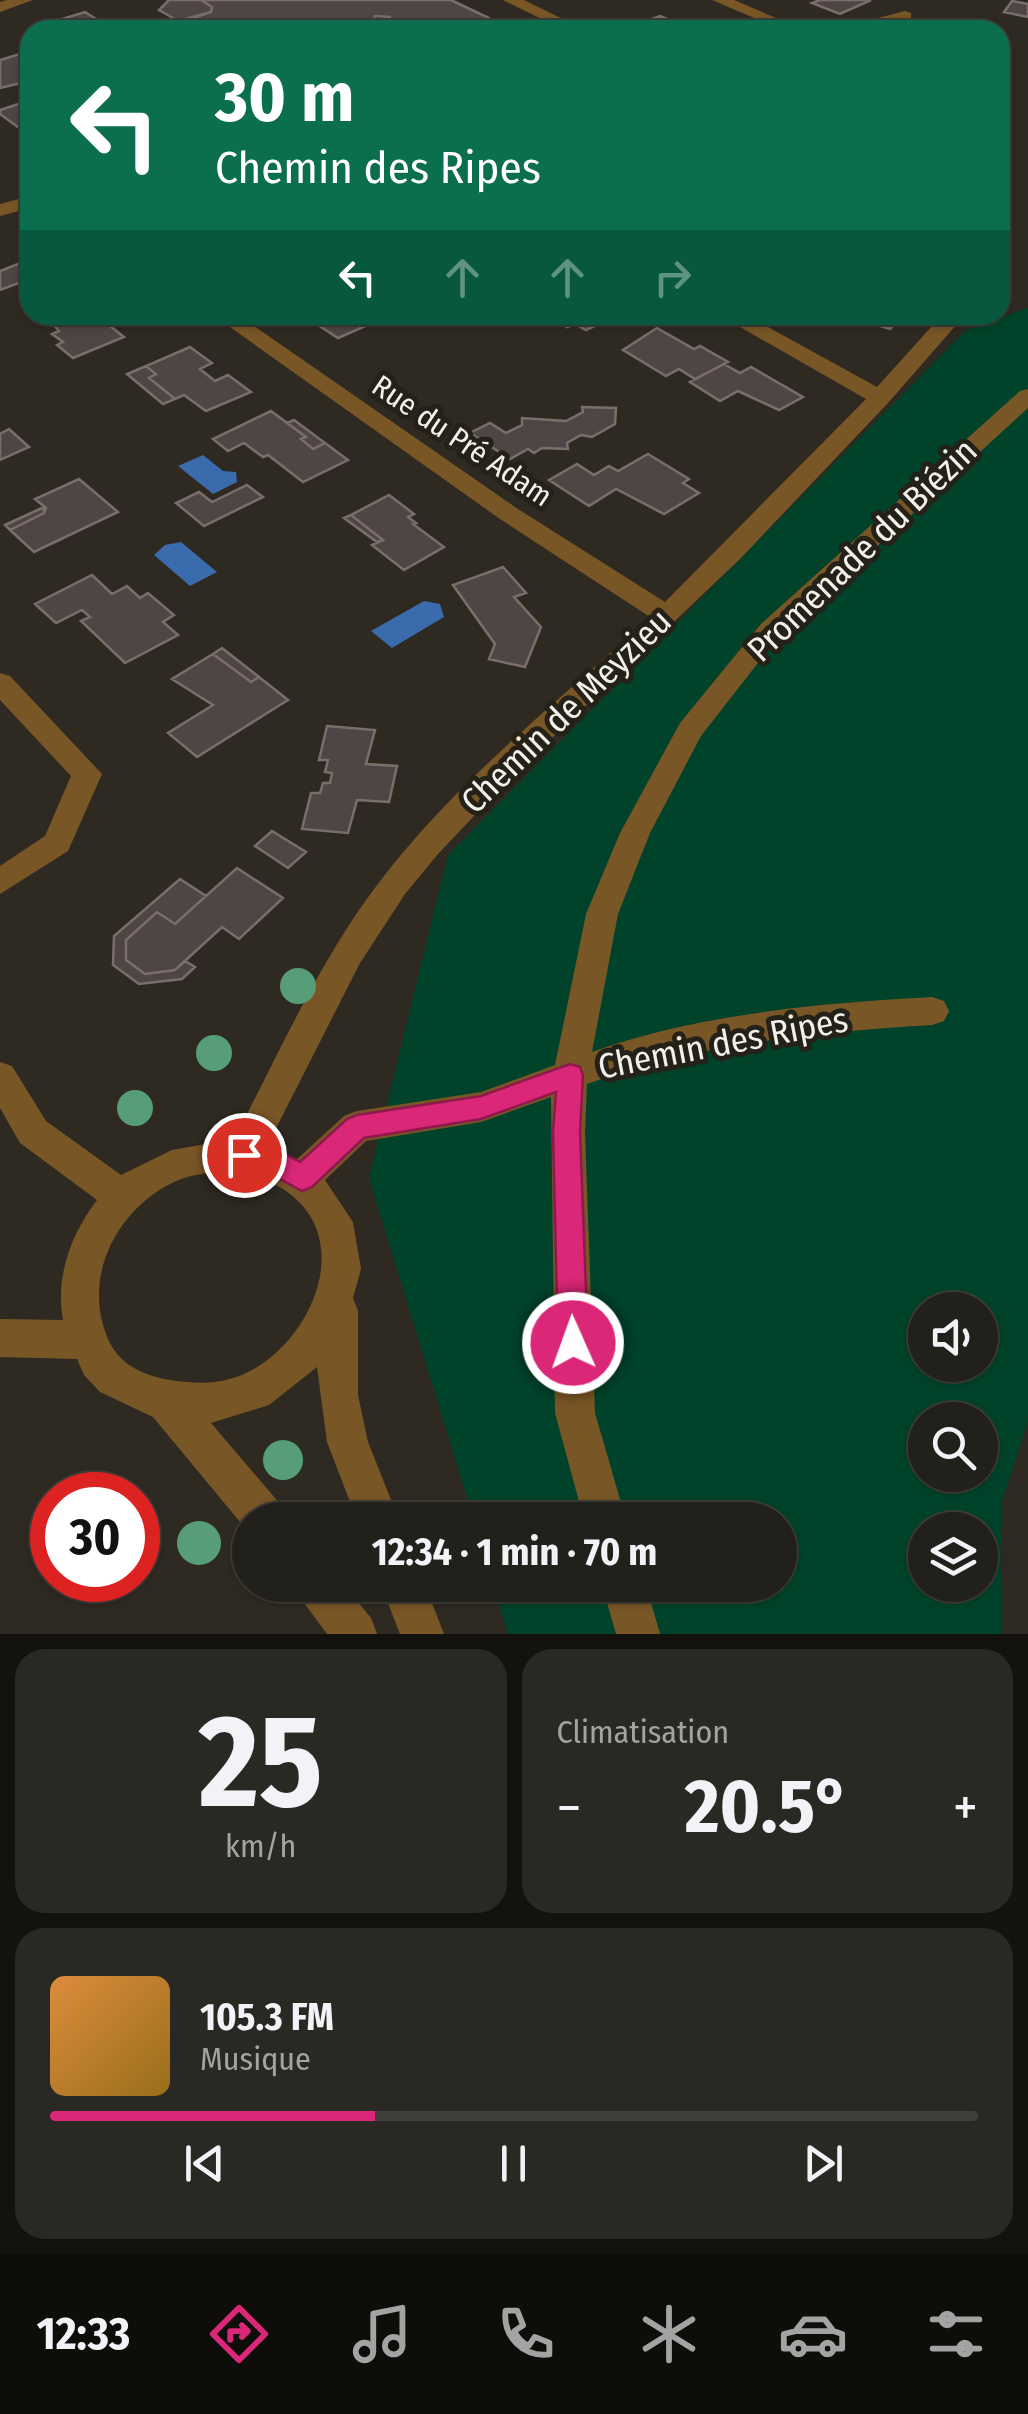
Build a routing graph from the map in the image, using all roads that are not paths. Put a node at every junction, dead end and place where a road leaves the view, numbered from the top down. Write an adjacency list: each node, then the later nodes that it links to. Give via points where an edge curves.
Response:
1 (25, 0): 4 (street)
2 (511, 0): 5 (street)
3 (720, 0): 6 (street)
4 (0, 7)
5 (556, 20)
6 (771, 20)
7 (238, 325): 12 (street, Rue du Pré Adam, via 493,504)
8 (748, 325): 11 (street)
9 (945, 325): 11 (street, Chemin de Meyzieu)
10 (1028, 396): 16 (street, Promenade du Biézin, via 770,630 690,730 635,833 602,914)
11 (880, 398): 12 (street, Chemin de Meyzieu)
12 (667, 616): 18 (street, Chemin de Meyzieu, via 463,808 404,876 365,926)
13 (0, 683): 14 (street, via 87,774 57,842)
14 (0, 882)
15 (932, 1011): 16 (street, Chemin des Ripes, via 810,1018 622,1056)
16 (570, 1075): 19 (street, Chemin des Ripes, via 481,1107 357,1127); 27 (street, Promenade du Biézin, via 575,1413)
17 (0, 1077): 20 (street, via 33,1132)
18 (244, 1155): 19 (street); 20 (street, via 201,1156 159,1171)
19 (302, 1178): 21 (street, via 327,1206 341,1241)
20 (122, 1198): 23 (street, via 94,1234 80,1268)
21 (342, 1281): 24 (street, via 322,1333 281,1376 226,1402); 26 (street, via 336,1398)
22 (0, 1338): 23 (street)
23 (86, 1340): 24 (street, via 125,1387)
24 (168, 1404): 25 (street)
25 (251, 1502)
26 (370, 1502)
27 (601, 1502)
28 (330, 1602): 31 (street)
29 (410, 1602): 32 (street)
30 (629, 1602): 33 (street)
31 (355, 1634)
32 (422, 1634)
33 (638, 1634)

